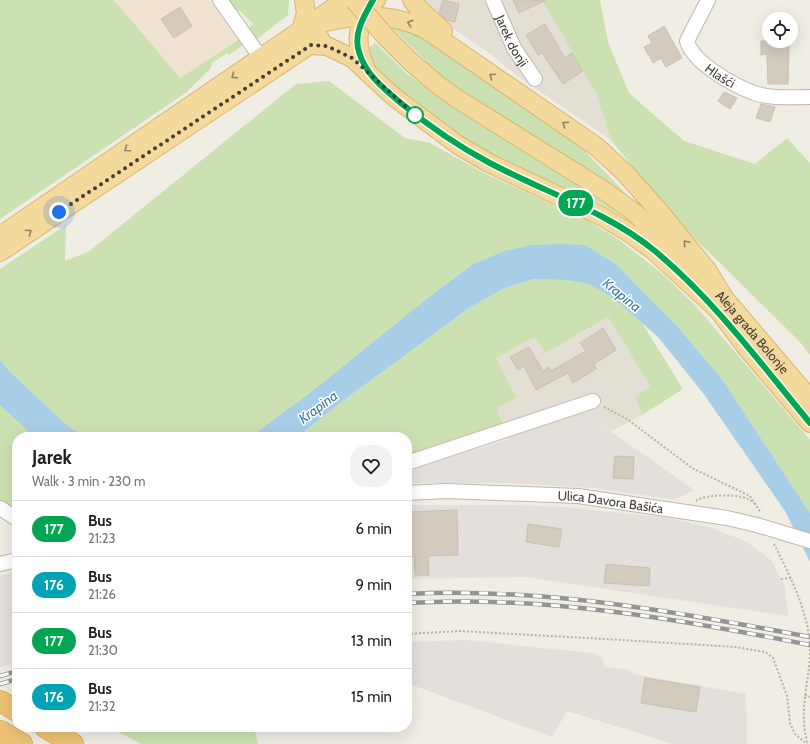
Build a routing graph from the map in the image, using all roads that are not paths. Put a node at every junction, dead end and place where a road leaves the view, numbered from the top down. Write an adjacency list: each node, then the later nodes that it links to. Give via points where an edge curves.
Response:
1 (220, 0): 8 (street)
2 (304, 0): 7 (main road)
3 (412, 0): 9 (main road, via 429,19 452,38)
4 (493, 0): 11 (street, Jarek donji, via 514,48)
5 (708, 0): 12 (street, Hlašći, via 687,40 689,48 699,60 725,78 754,93 777,97)
6 (357, 4): 7 (main road); 7 (main road); 9 (main road, one-way to 6, via 427,30 411,23 381,16); 10 (main road, via 357,42); 16 (main road, Aleja grada Bolonje, bridge, via 386,37 438,85 635,213 666,241)
7 (306, 34): 8 (main road); 10 (main road, via 352,58); 13 (main road)
8 (261, 58): 13 (main road, one-way to 13)
9 (466, 58): 16 (main road, one-way to 9, via 707,270 624,173 597,147 565,123)
10 (366, 70): 16 (main road, via 408,109 458,145 489,163 598,214 654,251)
11 (535, 79)
12 (810, 97)
13 (55, 207): 14 (main road); 15 (main road, one-way to 13)
14 (0, 236)
15 (0, 252)
16 (720, 303): 17 (main road, Aleja grada Bolonje); 19 (main road, Aleja grada Bolonje)
17 (810, 399)
18 (593, 401): 20 (street)
19 (810, 423)
20 (412, 461)
21 (412, 493): 24 (street, Ulica Davora Bašića, bridge, via 446,491 578,496 727,518)
22 (0, 508): 23 (street)
23 (12, 516)
24 (810, 541)
25 (12, 561): 26 (street)
26 (0, 564)
27 (0, 701): 28 (highway)
28 (12, 708)
29 (0, 731): 31 (highway)
30 (53, 732): 32 (highway)
31 (22, 744)
32 (73, 744)

